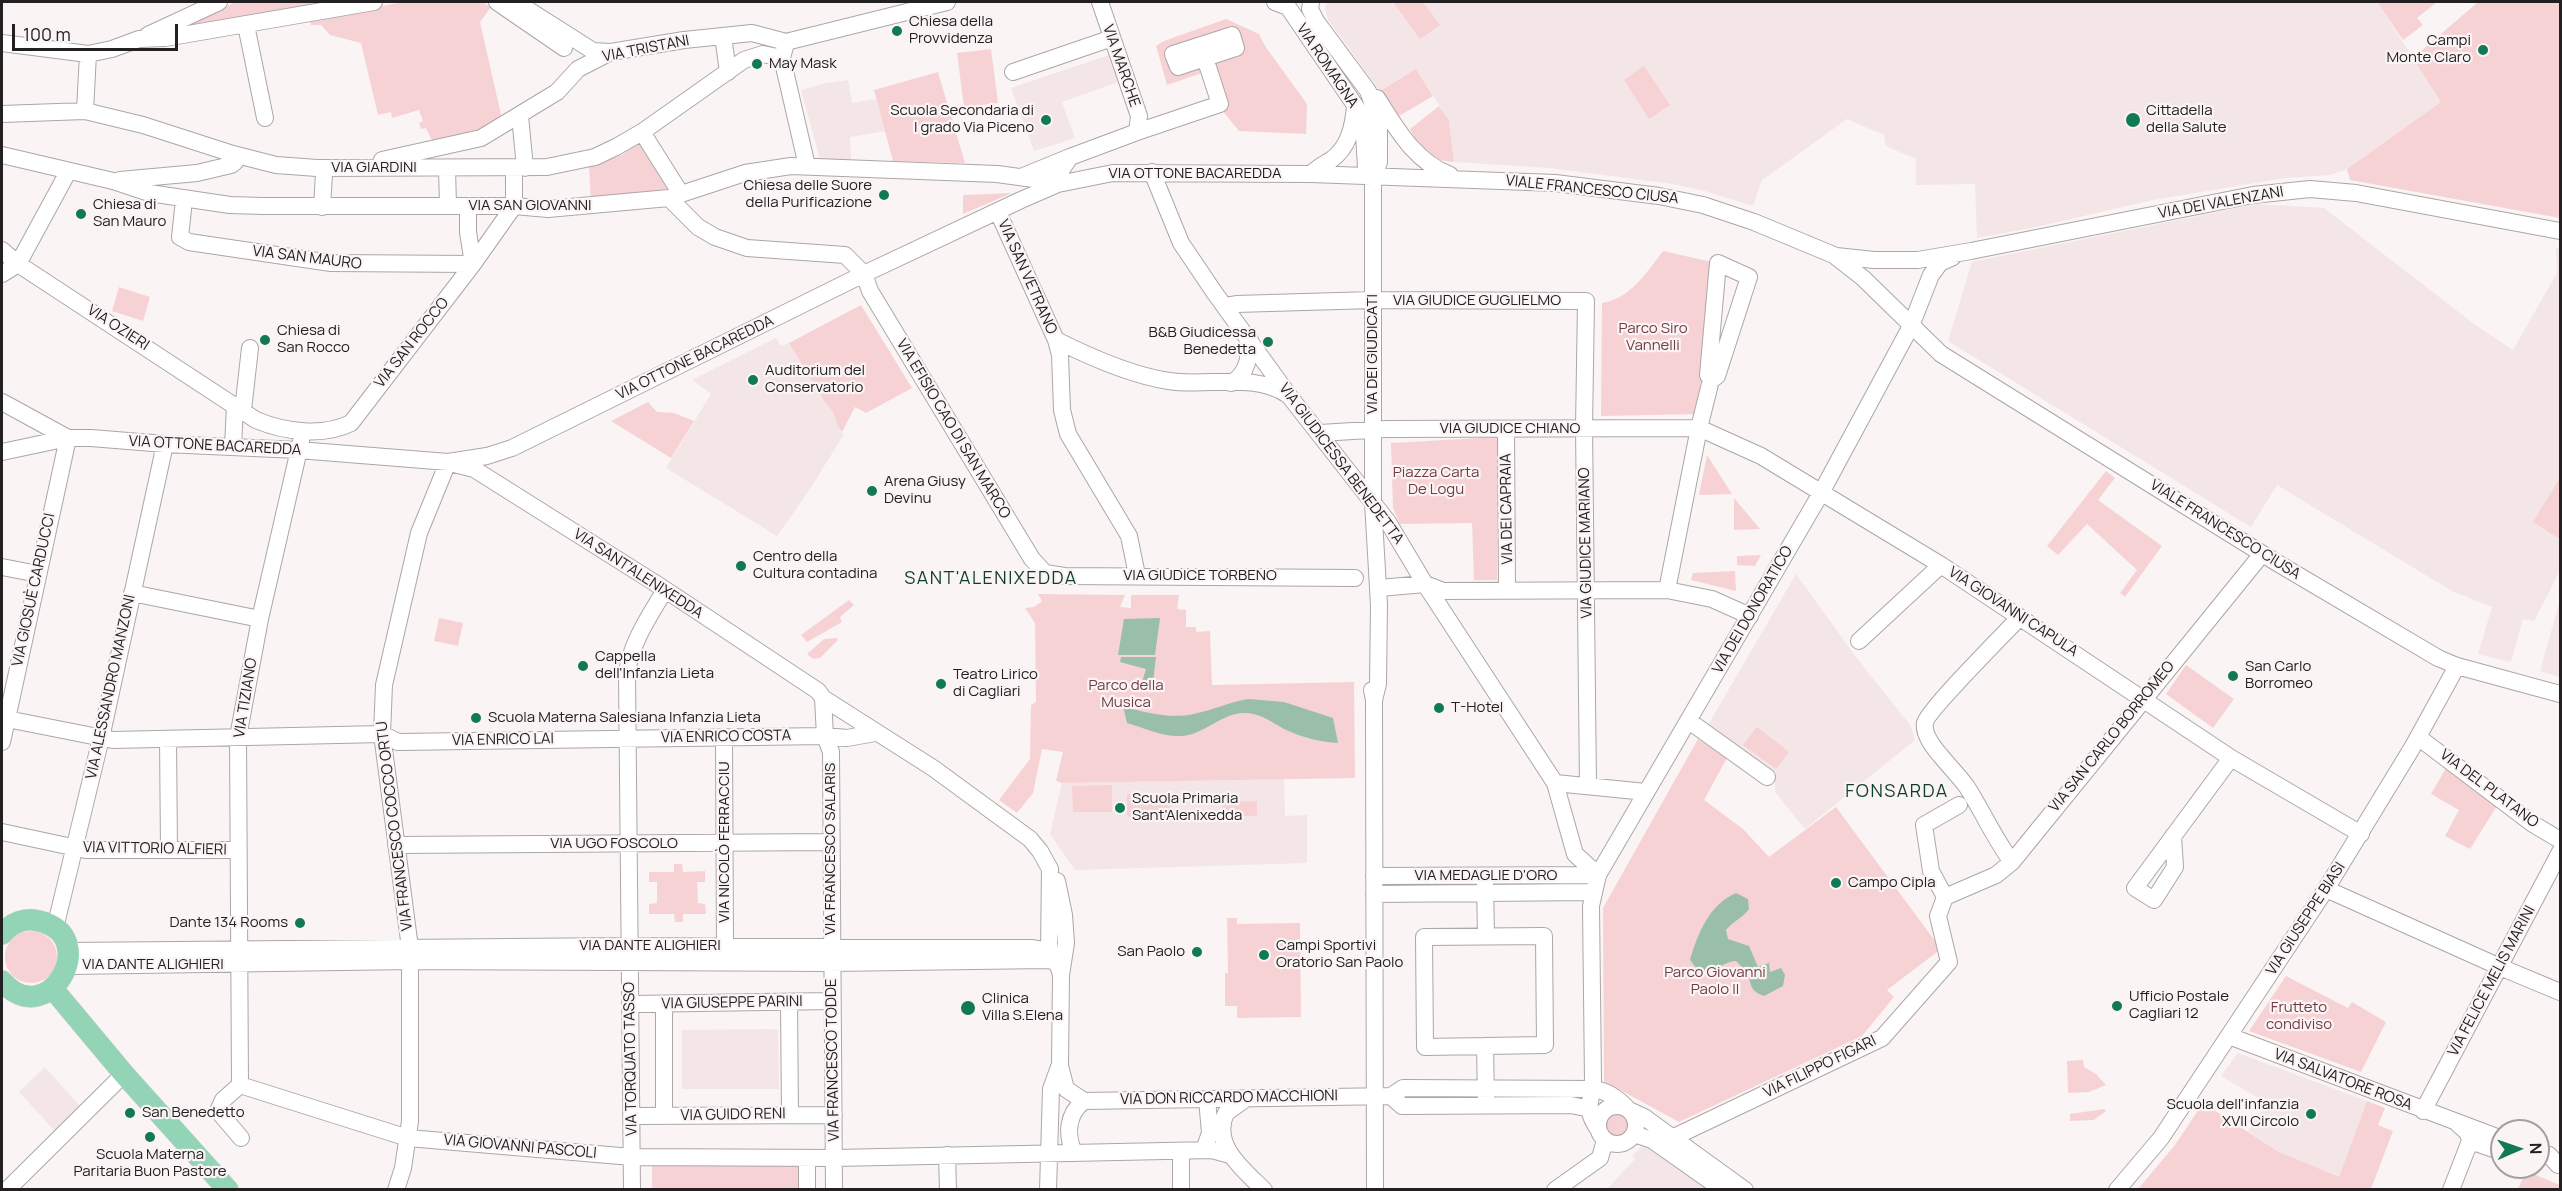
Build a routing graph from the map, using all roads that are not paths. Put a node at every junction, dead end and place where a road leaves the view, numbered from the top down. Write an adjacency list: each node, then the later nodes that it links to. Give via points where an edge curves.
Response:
1 (219, 2): 14 (street)
2 (374, 2): 9 (street)
3 (497, 2): 16 (street)
4 (516, 2): 10 (street)
5 (947, 2): 17 (street)
6 (1100, 2): 13 (street, VIA MARCHE)
7 (1311, 2): 25 (street, VIA ROMAGNA, via 1316,21)
8 (1288, 3): 26 (street, VIA ROMAGNA)
9 (246, 25): 14 (street); 30 (street)
10 (559, 30): 16 (street); 18 (street, via 593,51)
11 (759, 34): 12 (street, VIA TRISTANI); 17 (street, VIA TRISTANI); 20 (street)
12 (717, 37): 18 (street, VIA TRISTANI); 22 (street)
13 (1112, 38): 23 (street); 32 (street, VIA MARCHE, via 1138,116)
14 (139, 39): 19 (street)
15 (2, 43): 19 (street)
16 (564, 48): 24 (street)
17 (784, 50): 20 (street); 36 (street)
18 (611, 52): 24 (street, VIA TRISTANI, via 586,64)
19 (88, 54): 27 (street)
20 (759, 55): 22 (street, VIA GIARDINI)
21 (1205, 58): 32 (street, via 1220,104)
22 (728, 72): 31 (street, VIA GIARDINI)
23 (1013, 72)
24 (566, 80): 29 (street, VIA TRISTANI, via 557,92)
25 (1368, 91): 45 (street, VIA ROMAGNA, via 1378,128 1378,168); 46 (street, via 1374,93 1423,160)
26 (1355, 107): 43 (street, via 1345,146); 45 (street, VIA ROMAGNA, via 1365,123 1366,168)
27 (85, 111): 28 (street, VIA GIARDINI); 33 (street, VIA GIARDINI)
28 (2, 114)
29 (520, 116): 37 (street, VIA TRISTANI, via 481,138); 39 (street)
30 (266, 118)
31 (642, 132): 39 (street, VIA GIARDINI, via 573,164); 49 (street)
32 (1137, 132): 35 (street)
33 (233, 154): 37 (street, VIA GIARDINI, via 276,165); 47 (street, via 235,162 231,165 197,173)
34 (2, 155): 40 (street, VIA SAN GIOVANNI)
35 (1070, 157): 44 (street); 48 (street, via 1060,172)
36 (807, 165): 44 (street, VIA SAN GIOVANNI); 49 (street, VIA SAN GIOVANNI, via 761,169)
37 (358, 167): 38 (street, VIA GIARDINI)
38 (447, 168): 39 (street, VIA GIARDINI); 51 (street)
39 (519, 169): 53 (street)
40 (68, 172): 47 (street, VIA SAN GIOVANNI); 61 (street)
41 (1152, 172): 43 (street, VIA OTTONE BACAREDDA); 48 (street, VIA OTTONE BACAREDDA, via 1113,173); 67 (street, VIA GIUDICESSA BENEDETTA, via 1181,243)
42 (324, 174): 54 (street)
43 (1311, 174): 45 (street, VIA OTTONE BACAREDDA)
44 (1021, 177): 48 (street, VIA SAN GIOVANNI)
45 (1373, 177): 46 (street, VIALE FRANCESCO CIUSA); 65 (street, VIA DEI GIUDICATI)
46 (1457, 178): 59 (street, VIALE FRANCESCO CIUSA, via 1555,183 1686,201 1725,211)
47 (113, 181): 50 (street, VIA SAN GIOVANNI)
48 (1058, 184): 55 (street, VIA OTTONE BACAREDDA)
49 (675, 196): 53 (street, VIA SAN GIOVANNI, via 548,209); 64 (street, via 698,227 715,237 755,249 845,255)
50 (184, 200): 54 (street, VIA SAN GIOVANNI); 62 (street, VIA SAN MAURO, via 180,237 189,242 331,263)
51 (448, 206): 52 (street, VIA SAN GIOVANNI); 54 (street, VIA SAN GIOVANNI)
52 (468, 206): 53 (street, VIA SAN GIOVANNI); 62 (street)
53 (514, 206): 62 (street, VIA SAN ROCCO)
54 (322, 207)
55 (998, 212): 64 (street, VIA OTTONE BACAREDDA); 69 (street, VIA SAN VETRANO)
56 (2560, 231): 58 (street, VIA DEI VALENZANI, via 2356,193 2310,189 2253,195)
57 (2, 250): 61 (street, VIA OZIERI)
58 (1971, 251): 60 (street, VIA DEI VALENZANI); 68 (street, via 1940,263 1931,275)
59 (1836, 256): 60 (street, VIALE FRANCESCO CIUSA); 68 (street, VIALE FRANCESCO CIUSA)
60 (1918, 260)
61 (18, 264): 63 (street); 78 (street, VIA OZIERI)
62 (473, 264): 79 (street, VIA SAN ROCCO)
63 (2, 274)
64 (866, 278): 91 (street, VIA OTTONE BACAREDDA, via 512,448); 98 (street, VIA EFISIO CAO DI SAN MARCO, via 870,291 1032,559)
65 (1373, 300): 66 (street, VIA GIUDICE GUGLIELMO); 67 (street, VIA GIUDICE GUGLIELMO); 83 (street, VIA DEI GIUDICATI)
66 (1586, 301): 80 (street, VIA GIUDICE MARIANO)
67 (1225, 306): 70 (street, VIA GIUDICESSA BENEDETTA)
68 (1911, 326): 92 (street, VIA DEI DONORATICO); 95 (street, VIALE FRANCESCO CIUSA, via 1941,354)
69 (1056, 340): 72 (street); 73 (street, VIA SAN VETRANO)
70 (1250, 340): 75 (street, via 1244,372); 76 (street, VIA GIUDICESSA BENEDETTA)
71 (250, 348): 78 (street)
72 (1088, 356): 73 (street); 75 (street, via 1165,380)
73 (1060, 368): 100 (street, VIA SAN VETRANO, via 1062,410 1068,434 1129,536)
74 (1711, 380): 74 (street, via 1717,376 1749,277 1718,262 1708,375); 81 (street)
75 (1232, 383): 76 (street, via 1272,387)
76 (1290, 397): 85 (street, VIA GIUDICESSA BENEDETTA)
77 (2, 402): 86 (street)
78 (239, 407): 84 (street, VIA OZIERI, via 270,426); 88 (street)
79 (351, 423): 84 (street, VIA OZIERI, via 335,430)
80 (1584, 428): 81 (street, VIA GIUDICE CHIANO); 82 (street, VIA GIUDICE CHIANO); 106 (street, VIA GIUDICE MARIANO)
81 (1699, 428): 92 (street, VIA GIOVANNI CAPULA, via 1761,456); 107 (street)
82 (1506, 429): 83 (street, VIA GIUDICE CHIANO); 105 (street, VIA DEI CAPRAIA)
83 (1373, 430): 85 (street, VIA GIUDICE CHIANO); 93 (street, VIA DEI GIUDICATI)
84 (303, 431): 89 (street, VIA TIZIANO)
85 (1320, 433): 93 (street, VIA GIUDICESSA BENEDETTA)
86 (68, 438): 87 (street, VIA OTTONE BACAREDDA); 90 (street, VIA OTTONE BACAREDDA); 99 (street, VIA GIOSUÈ CARDUCCI)
87 (165, 444): 88 (street, VIA OTTONE BACAREDDA); 108 (street, VIA ALESSANDRO MANZONI)
88 (232, 447): 89 (street, VIA OTTONE BACAREDDA)
89 (298, 450): 91 (street, VIA OTTONE BACAREDDA); 111 (street, VIA TIZIANO)
90 (2, 452)
91 (448, 462): 104 (street, VIA SANT'ALENIXEDDA, via 474,470); 121 (street, VIA FRANCESCO COCCO ORTU, via 419,533 384,685)
92 (1821, 493): 96 (street, VIA GIOVANNI CAPULA); 109 (street, VIA DEI DONORATICO)
93 (1373, 502): 94 (street, VIA DEI GIUDICATI); 102 (street, VIA GIUDICESSA BENEDETTA)
94 (1374, 531): 101 (street, VIA DEI GIUDICATI, via 1368,568); 103 (street, VIA DEI GIUDICATI)
95 (2262, 554): 113 (street, VIALE FRANCESCO CIUSA); 116 (street, VIA SAN CARLO BORROMEO)
96 (1941, 566): 110 (street, VIA GIOVANNI CAPULA); 112 (street)
97 (2, 567): 99 (street)
98 (1045, 573): 100 (street, VIA GIUDICE TORBENO)
99 (38, 574): 118 (street, VIA GIOSUÈ CARDUCCI)
100 (1137, 575): 101 (street, VIA GIUDICE TORBENO)
101 (1355, 578): 117 (street, VIA DEI GIUDICATI, via 1366,587 1370,597 1370,684)
102 (1425, 584): 103 (street); 105 (street, via 1443,591); 132 (street, VIA GIUDICESSA BENEDETTA)
103 (1379, 588): 117 (street, VIA DEI GIUDICATI, via 1378,684)
104 (665, 590): 115 (street, VIA SANT'ALENIXEDDA); 126 (street, VIA TORQUATO TASSO, via 628,662)
105 (1507, 590): 106 (street)
106 (1586, 590): 107 (street); 133 (street, VIA GIUDICE MARIANO)
107 (1667, 590): 109 (street, via 1712,599)
108 (132, 593): 111 (street); 125 (street, VIA ALESSANDRO MANZONI)
109 (1750, 616): 119 (street, VIA DEI DONORATICO)
110 (2020, 617): 116 (street, VIA GIOVANNI CAPULA); 149 (street, via 1925,722 1934,748 1966,785)
111 (260, 619): 123 (street, VIA TIZIANO)
112 (1859, 641)
113 (2457, 666): 114 (street, VIALE FRANCESCO CIUSA); 124 (street, VIA GIUSEPPE BIASI)
114 (2560, 694)
115 (823, 698): 120 (street, VIA SANT'ALENIXEDDA); 122 (street)
116 (2143, 698): 130 (street, VIA GIOVANNI CAPULA); 149 (street, VIA SAN CARLO BORROMEO)
117 (1374, 700): 154 (street, VIA DEI GIUDICATI)
118 (4, 718): 125 (street, VIA ENRICO LAI); 129 (street, VIA GIOSUÈ CARDUCCI)
119 (1689, 721): 131 (street); 134 (street, VIA DEI DONORATICO)
120 (875, 733): 122 (street, via 848,738); 150 (street, VIA SANT'ALENIXEDDA, via 1030,839)
121 (382, 734): 123 (street, VIA ENRICO LAI); 126 (street, VIA ENRICO LAI, via 398,742); 143 (street, VIA FRANCESCO COCCO ORTU)
122 (825, 736): 127 (street, VIA ENRICO COSTA); 140 (street, VIA FRANCESCO SALARIS, via 831,752)
123 (238, 737): 128 (street, VIA ENRICO LAI); 146 (street, VIA TIZIANO)
124 (2418, 737): 137 (street, VIA GIUSEPPE BIASI); 139 (street, VIA DEL PLATANO)
125 (101, 738): 128 (street, VIA ENRICO LAI); 144 (street, VIA ALESSANDRO MANZONI)
126 (627, 738): 127 (street, VIA ENRICO COSTA); 141 (street, VIA TORQUATO TASSO)
127 (724, 738): 142 (street, VIA NICOLÒ FERRACCIU)
128 (168, 739): 145 (street)
129 (2, 742)
130 (2231, 758): 137 (street, VIA GIOVANNI CAPULA); 138 (street)
131 (1767, 777)
132 (1556, 783): 133 (street); 148 (street, VIA GIUDICESSA BENEDETTA)
133 (1588, 785): 134 (street)
134 (1646, 792): 153 (street, VIA DEI DONORATICO)
135 (1959, 805): 161 (street, via 1924,825 1931,871)
136 (2, 832): 144 (street, VIA VITTORIO ALFIERI)
137 (2361, 834): 156 (street, VIA GIUSEPPE BIASI)
138 (2173, 836)
139 (2560, 840)
140 (831, 842): 142 (street, VIA UGO FOSCOLO); 168 (street, VIA FRANCESCO SALARIS)
141 (628, 844): 142 (street, VIA UGO FOSCOLO); 143 (street, VIA UGO FOSCOLO); 166 (street, VIA TORQUATO TASSO)
142 (725, 844): 165 (street, VIA NICOLÒ FERRACCIU)
143 (396, 845): 167 (street, VIA FRANCESCO COCCO ORTU)
144 (76, 848): 145 (street, VIA VITTORIO ALFIERI); 162 (street, VIA ALESSANDRO MANZONI)
145 (169, 850): 146 (street, VIA VITTORIO ALFIERI)
146 (238, 850): 169 (street, VIA TIZIANO)
147 (2560, 852): 172 (street, VIA FELICE MELIS MARINI)
148 (1575, 854): 152 (street, VIA GIUDICESSA BENEDETTA); 153 (street)
149 (2012, 862): 161 (street, VIA SAN CARLO BORROMEO, via 1996,875)
150 (1050, 869): 171 (street); 171 (street, via 1064,915 1065,955)
151 (1485, 875): 152 (street, VIA MEDAGLIE D'ORO); 155 (street, VIA MEDAGLIE D'ORO); 159 (street)
152 (1572, 875): 153 (street, VIA MEDAGLIE D'ORO)
153 (1598, 875): 157 (street, VIA DEI DONORATICO)
154 (1374, 876): 155 (street, VIA MEDAGLIE D'ORO); 160 (street, VIA DEI GIUDICATI)
155 (1439, 876): 158 (street)
156 (2326, 889): 172 (street); 180 (street, VIA GIUSEPPE BIASI)
157 (1592, 892): 159 (street, VIA MEDAGLIE D'ORO); 186 (street, VIA DEI DONORATICO)
158 (1438, 893): 159 (street, VIA MEDAGLIE D'ORO); 160 (street, VIA MEDAGLIE D'ORO)
159 (1485, 893): 164 (street)
160 (1374, 894): 187 (street, VIA DEI GIUDICATI)
161 (1946, 897): 205 (street, VIA FILIPPO FIGARI, via 1938,916 1949,963 1882,1038)
162 (55, 928): 163 (main road, via 42,921 28,920); 170 (main road, via 64,939)
163 (2, 933)
164 (1486, 936): 181 (street, via 1544,936 1545,1045); 181 (street, via 1424,937 1425,1047)
165 (725, 946): 166 (street, VIA DANTE ALIGHIERI); 168 (street, VIA DANTE ALIGHIERI)
166 (629, 954): 167 (street, VIA DANTE ALIGHIERI); 168 (street, VIA DANTE ALIGHIERI); 178 (street, VIA TORQUATO TASSO)
167 (410, 955): 169 (street, VIA DANTE ALIGHIERI); 204 (street, VIA FRANCESCO COCCO ORTU)
168 (831, 955): 171 (street, VIA DANTE ALIGHIERI, via 1034,948); 177 (street, VIA FRANCESCO TODDE)
169 (238, 957): 170 (street, VIA DANTE ALIGHIERI); 184 (street, VIA TIZIANO)
170 (68, 958): 174 (main road, via 63,977)
171 (1056, 963): 182 (street)
172 (2500, 967): 175 (street); 194 (street, VIA FELICE MELIS MARINI)
173 (4, 988): 174 (main road, via 31,996)
174 (52, 989): 183 (main road)
175 (2560, 992)
176 (789, 1002): 177 (street, VIA GIUSEPPE PARINI); 179 (street, VIA GIUSEPPE PARINI); 195 (street)
177 (832, 1002): 196 (street, VIA FRANCESCO TODDE)
178 (631, 1004): 179 (street, VIA GIUSEPPE PARINI); 197 (street, VIA TORQUATO TASSO)
179 (664, 1004): 198 (street)
180 (2229, 1036): 194 (street, VIA SALVATORE ROSA); 232 (street, VIA GIUSEPPE BIASI, via 2162,1138)
181 (1485, 1046): 185 (street)
182 (1059, 1066): 190 (street, via 1066,1089); 211 (street, via 1051,1089)
183 (124, 1074): 218 (street); 219 (main road)
184 (240, 1085): 203 (street, via 223,1100 218,1111); 204 (street, VIA GIOVANNI PASCOLI)
185 (1486, 1088): 186 (street); 187 (street, via 1403,1088); 191 (street)
186 (1593, 1089): 192 (street, VIA DEI DONORATICO); 193 (street, via 1603,1090)
187 (1383, 1096): 188 (street, VIA DON RICCARDO MACCHIONI); 191 (street, via 1402,1106); 228 (street, VIA DEI GIUDICATI)
188 (1247, 1098): 189 (street, VIA DON RICCARDO MACCHIONI); 213 (street, via 1223,1118)
189 (1208, 1099): 190 (street, VIA DON RICCARDO MACCHIONI); 209 (street, via 1210,1132)
190 (1084, 1101): 210 (street, via 1068,1126)
191 (1486, 1106): 192 (street, via 1570,1105)
192 (1590, 1109): 200 (street, via 1591,1119)
193 (1628, 1109): 200 (street, via 1616,1105 1604,1110 1599,1117); 201 (street, via 1636,1121); 205 (street)
194 (2423, 1111): 199 (street, VIA SALVATORE ROSA)
195 (790, 1115): 196 (street, VIA GUIDO RENI); 198 (street, VIA GUIDO RENI)
196 (834, 1115): 216 (street, VIA FRANCESCO TODDE)
197 (632, 1116): 198 (street, VIA GUIDO RENI); 214 (street, VIA TORQUATO TASSO)
198 (664, 1116)
199 (2457, 1124): 202 (street, VIA SALVATORE ROSA); 206 (street, via 2468,1133)
200 (1601, 1134): 201 (street, via 1610,1143 1622,1143); 229 (street, via 1600,1158)
201 (1634, 1134): 230 (street, via 1652,1140)
202 (2490, 1135)
203 (241, 1138)
204 (408, 1138): 214 (street, VIA GIOVANNI PASCOLI); 220 (street, VIA FRANCESCO COCCO ORTU)
205 (1672, 1138): 231 (street)
206 (2470, 1141): 207 (street); 233 (street)
207 (2490, 1148)
208 (1181, 1150): 209 (street, VIA GIOVANNI PASCOLI); 210 (street, VIA GIOVANNI PASCOLI); 226 (street)
209 (1203, 1150): 213 (street, VIA GIOVANNI PASCOLI)
210 (1074, 1153): 211 (street, VIA GIOVANNI PASCOLI)
211 (1049, 1154): 212 (street, VIA GIOVANNI PASCOLI); 225 (street)
212 (947, 1155): 216 (street, VIA GIOVANNI PASCOLI); 224 (street)
213 (1230, 1155): 227 (street)
214 (632, 1157): 215 (street, VIA GIOVANNI PASCOLI); 221 (street, VIA TORQUATO TASSO)
215 (807, 1158): 216 (street, VIA GIOVANNI PASCOLI); 222 (street)
216 (835, 1158): 223 (street, VIA FRANCESCO TODDE)
217 (2, 1185): 218 (street)
218 (6, 1190)
219 (228, 1190)
220 (396, 1190)
221 (632, 1190)
222 (807, 1190)
223 (834, 1190)
224 (948, 1190)
225 (1048, 1190)
226 (1181, 1190)
227 (1264, 1190)
228 (1375, 1190)
229 (1555, 1190)
230 (1723, 1190)
231 (1745, 1190)
232 (2117, 1190)
233 (2451, 1190)

